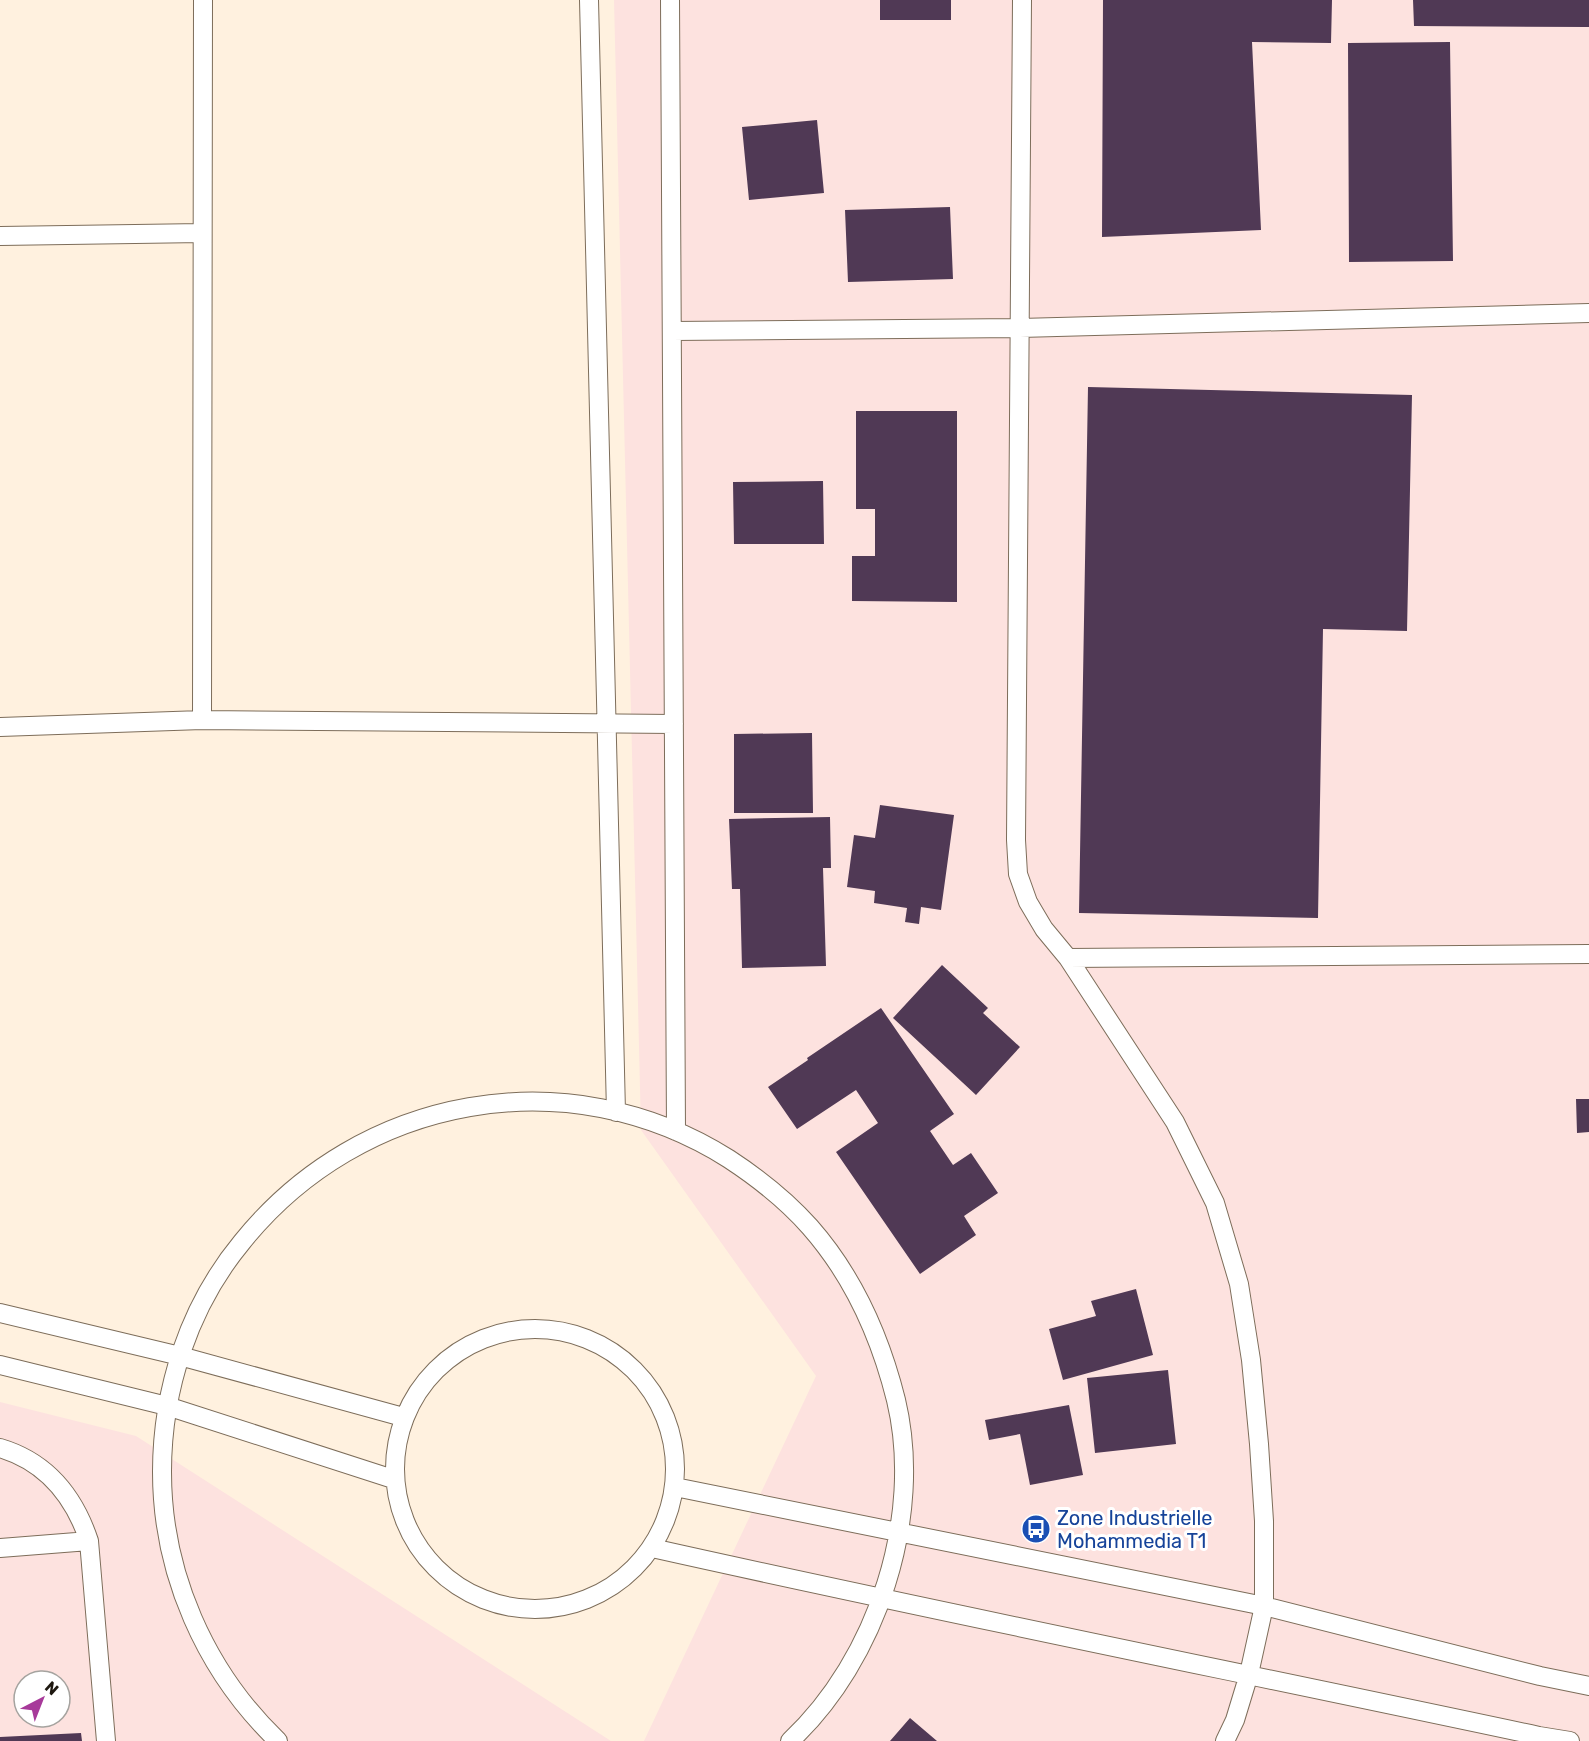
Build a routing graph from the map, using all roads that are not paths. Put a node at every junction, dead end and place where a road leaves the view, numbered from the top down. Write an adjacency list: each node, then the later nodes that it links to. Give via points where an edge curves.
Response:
1 (203, 0): 5 (lane)
2 (589, 0): 11 (lane)
3 (670, 0): 9 (lane)
4 (1022, 0): 8 (lane)
5 (202, 233): 6 (lane); 10 (lane)
6 (0, 237)
7 (1589, 313): 8 (lane)
8 (1020, 328): 9 (lane); 15 (lane, via 1018,874 1044,929)
9 (672, 331): 12 (lane)
10 (202, 720): 11 (lane); 13 (lane)
11 (607, 722): 12 (lane); 16 (lane)
12 (674, 724): 17 (lane)
13 (0, 727)
14 (1589, 954): 15 (lane)
15 (1068, 958): 31 (lane, via 1175,1122 1215,1203 1239,1284 1251,1360 1264,1521)
16 (616, 1112): 17 (lane); 19 (lane, via 538,1102 470,1107 422,1118 350,1149 286,1194 233,1252 211,1285)
17 (676, 1131): 26 (lane, via 713,1149 780,1197 835,1258 856,1293 875,1330 898,1408 903,1449)
18 (0, 1313): 19 (lane)
19 (180, 1356): 21 (lane); 22 (lane)
20 (0, 1365): 21 (lane)
21 (167, 1406): 24 (lane); 35 (lane, via 162,1493 177,1579 212,1659 236,1695)
22 (403, 1417): 24 (lane); 25 (lane, via 423,1382 445,1361 489,1335 529,1328 569,1332 607,1348 639,1374 662,1408 674,1447)
23 (0, 1448): 27 (lane, via 29,1461 62,1487 83,1522)
24 (393, 1479): 29 (lane, via 406,1528 435,1569 475,1598 523,1610 573,1606 618,1584)
25 (675, 1487): 26 (lane); 29 (lane, via 667,1519)
26 (899, 1531): 30 (lane); 31 (lane)
27 (89, 1541): 28 (lane); 34 (lane)
28 (0, 1548)
29 (652, 1548): 30 (lane)
30 (882, 1599): 32 (lane); 36 (lane, via 848,1670 825,1703)
31 (1264, 1606): 32 (lane); 33 (lane)
32 (1249, 1674): 37 (lane); 38 (lane)
33 (1589, 1686)
34 (106, 1741)
35 (278, 1741)
36 (790, 1741)
37 (1225, 1741)
38 (1570, 1741)

